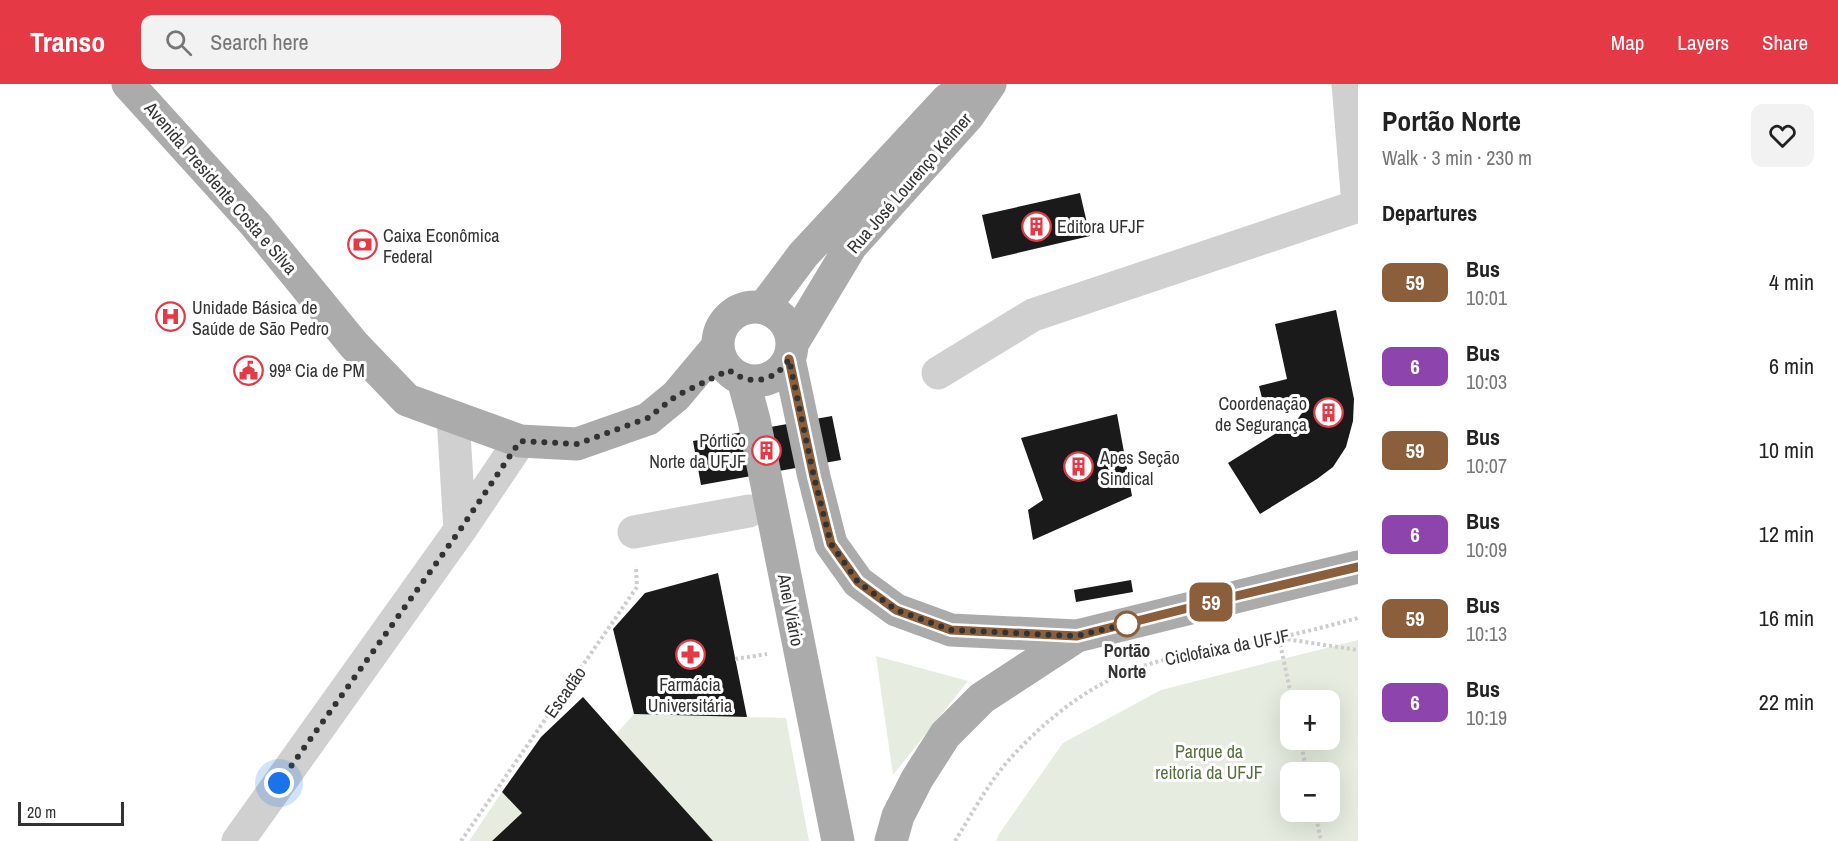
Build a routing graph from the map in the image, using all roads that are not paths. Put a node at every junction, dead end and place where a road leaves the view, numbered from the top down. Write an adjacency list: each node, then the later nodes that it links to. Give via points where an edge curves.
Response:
1 (128, 84): 10 (main road, Avenida Presidente Costa e Silva, via 255,224 354,345 407,400)
2 (970, 84): 6 (main road, Rua José Lourenço Kelmer, via 947,100 803,255)
3 (990, 84): 7 (main road, Rua José Lourenço Kelmer, via 968,116 850,246)
4 (1348, 84): 5 (street)
5 (1358, 205): 9 (street, via 1033,315)
6 (764, 307): 7 (main road, via 784,321 792,335); 8 (main road, via 747,307 731,315 720,329)
7 (790, 352): 8 (main road, Rua José Lourenço Kelmer, via 784,366 771,378 752,381); 16 (main road, via 831,544 858,582 896,610 951,630)
8 (730, 365): 11 (main road, Avenida Presidente Costa e Silva, via 676,396 648,418 577,444); 18 (main road, Anel Viário, via 754,420)
9 (938, 374)
10 (453, 417): 11 (main road, Avenida Presidente Costa e Silva); 13 (street)
11 (520, 441): 13 (street)
12 (749, 511): 14 (street)
13 (460, 530): 17 (street)
14 (634, 532)
15 (1358, 567): 16 (main road)
16 (1077, 636): 19 (main road, via 982,698 945,735 898,816)
17 (238, 841)
18 (838, 841)
19 (891, 841)

